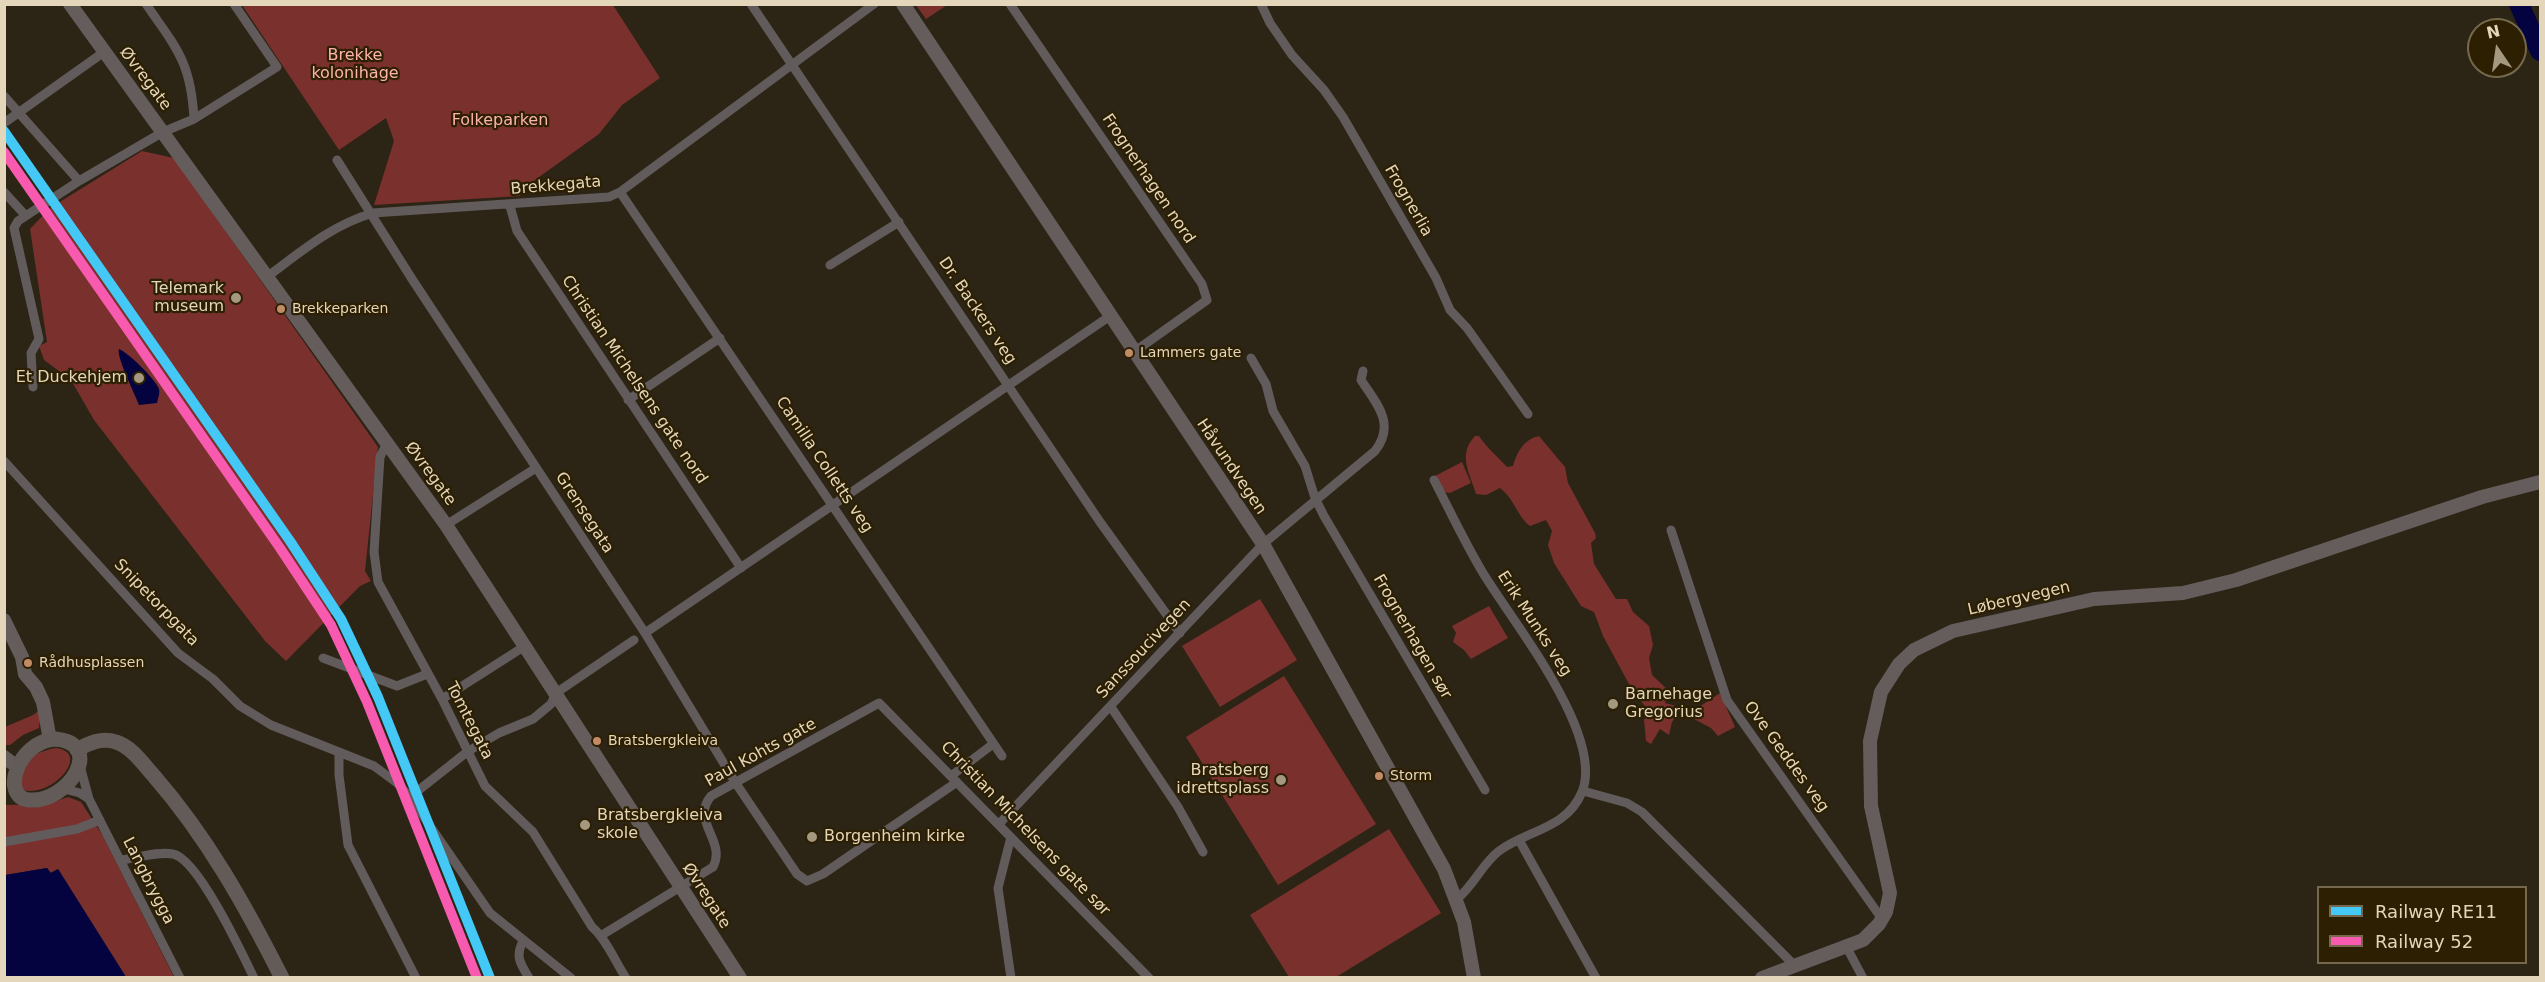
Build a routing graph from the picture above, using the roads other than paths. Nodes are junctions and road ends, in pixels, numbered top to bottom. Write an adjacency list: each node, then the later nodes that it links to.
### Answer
1 (70, 4): 9 (street, Øvregate)
2 (146, 4): 13 (street)
3 (234, 4): 13 (street)
4 (751, 4): 10 (street, Dr. Backers veg)
5 (874, 4): 10 (street, Brekkegata)
6 (903, 4): 26 (street, Håvundvegen)
7 (1010, 4): 28 (street, Frognerhagen nord)
8 (1261, 4): 34 (street, Frognerlia)
9 (104, 52): 12 (street); 15 (street, Øvregate)
10 (792, 65): 19 (street, Brekkegata); 23 (street, Dr. Backers veg)
11 (4, 96): 12 (street)
12 (18, 111): 14 (street); 17 (street)
13 (194, 119): 15 (street)
14 (4, 123)
15 (163, 132): 17 (street); 25 (street, Øvregate)
16 (337, 160): 21 (street, Grensegata)
17 (80, 181): 22 (street)
18 (4, 192): 22 (street)
19 (620, 192): 20 (street, Brekkegata); 27 (street, Camilla Colletts veg)
20 (510, 206): 21 (street, Brekkegata); 33 (street, Christian Michelsens gate nord)
21 (373, 213): 25 (street, Brekkegata); 37 (street, Grensegata)
22 (25, 215): 32 (street)
23 (899, 222): 24 (street); 31 (street, Dr. Backers veg)
24 (831, 265)
25 (268, 276): 35 (street, Øvregate)
26 (1110, 316): 28 (street, Håvundvegen); 31 (street)
27 (720, 338): 33 (street); 41 (street, Camilla Colletts veg)
28 (1134, 352): 44 (street, Håvundvegen)
29 (1251, 358): 40 (street)
30 (1363, 370): 40 (street, Sanssoucivegen)
31 (1010, 386): 41 (street); 48 (street, Dr. Backers veg)
32 (33, 387)
33 (628, 400): 45 (street, Christian Michelsens gate nord)
34 (1528, 414)
35 (387, 443): 42 (street, Øvregate); 52 (street, Tomtegata)
36 (4, 461): 60 (street, Snipetorpgata)
37 (536, 468): 42 (street); 47 (street, Grensegata)
38 (1434, 480): 69 (street, Erik Munks veg)
39 (2541, 482): 82 (street, Løbergvegen)
40 (1315, 498): 44 (street, Sanssoucivegen); 68 (street, Frognerhagen sør)
41 (833, 506): 45 (street); 58 (street, Camilla Colletts veg)
42 (446, 525): 50 (street, Øvregate)
43 (1671, 530): 82 (street, Ove Geddes veg)
44 (1263, 544): 48 (street, Sanssoucivegen); 81 (street, Håvundvegen)
45 (741, 568): 47 (street)
46 (4, 620): 57 (street)
47 (645, 633): 66 (street, Grensegata)
48 (1180, 633): 56 (street, Sanssoucivegen)
49 (634, 640): 53 (street)
50 (525, 646): 53 (street, Øvregate); 54 (street)
51 (323, 658): 52 (street)
52 (427, 674): 54 (street, Tomtegata)
53 (556, 693): 61 (street); 80 (street, Øvregate)
54 (442, 699): 61 (street, Tomtegata)
55 (879, 703): 65 (street, Christian Michelsens gate sør); 66 (street, Paul Kohts gate)
56 (1111, 707): 74 (street, Sanssoucivegen); 78 (street)
57 (50, 740): 59 (main road); 64 (main road)
58 (993, 744): 62 (street, Camilla Colletts veg); 65 (street)
59 (77, 750): 63 (main road); 89 (main road)
60 (339, 752): 70 (street, Snipetorpgata); 90 (street)
61 (467, 752): 70 (street); 83 (street, Tomtegata)
62 (1002, 756)
63 (80, 766): 67 (main road); 72 (street, Langbrygga)
64 (7, 770): 71 (main road)
65 (954, 779): 66 (street, Grensegata); 74 (street, Christian Michelsens gate sør)
66 (735, 782): 80 (street, Paul Kohts gate)
67 (64, 789): 71 (main road); 72 (street)
68 (1485, 790)
69 (1583, 791): 76 (street); 86 (street)
70 (410, 796): 84 (street, Snipetorpgata)
71 (12, 799)
72 (89, 799): 73 (street, Langbrygga)
73 (100, 820): 77 (street); 79 (street, Langbrygga)
74 (999, 825): 75 (street, Christian Michelsens gate sør)
75 (1011, 837): 95 (street); 96 (street, Christian Michelsens gate sør)
76 (1519, 840): 81 (street); 98 (street)
77 (4, 842)
78 (1203, 852)
79 (121, 861): 87 (street, Langbrygga); 88 (street)
80 (681, 887): 83 (street, Paul Kohts gate); 94 (street, Øvregate)
81 (1457, 899): 97 (street, Håvundvegen)
82 (1882, 919): 85 (street, Løbergvegen)
83 (602, 935): 93 (street, Tomtegata)
84 (523, 941): 91 (street); 92 (street, Snipetorpgata)
85 (1847, 948): 86 (street, Løbergvegen); 100 (street)
86 (1795, 966): 99 (street, Løbergvegen)
87 (180, 978)
88 (254, 978)
89 (282, 978)
90 (416, 978)
91 (529, 978)
92 (571, 978)
93 (626, 978)
94 (740, 978)
95 (1011, 978)
96 (1149, 978)
97 (1474, 978)
98 (1596, 978)
99 (1762, 978)
100 (1863, 978)

